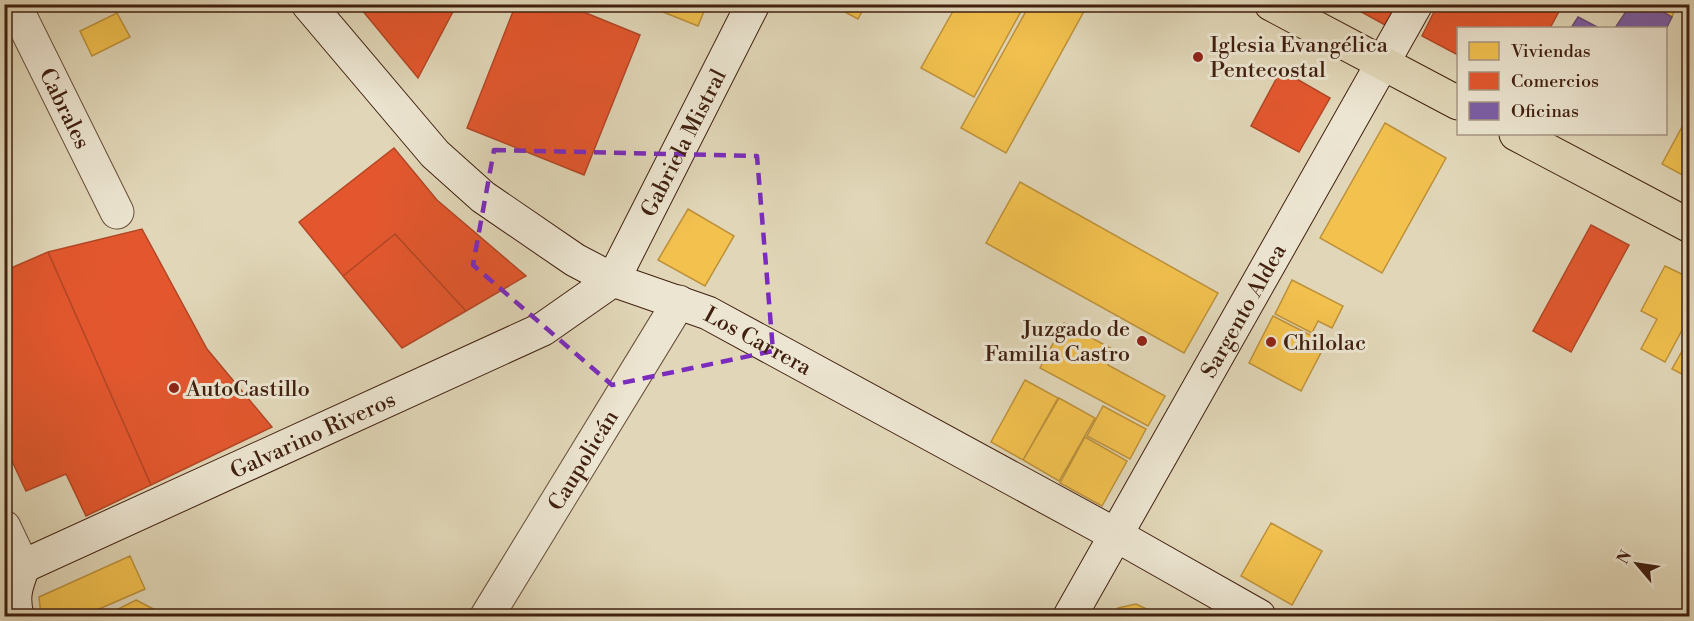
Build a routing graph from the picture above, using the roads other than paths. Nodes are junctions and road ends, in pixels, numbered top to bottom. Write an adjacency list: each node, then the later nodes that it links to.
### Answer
1 (14, 4): 9 (main road, Cabrales)
2 (308, 4): 11 (main road, Los Carrera)
3 (753, 4): 11 (main road, Gabriela Mistral)
4 (1271, 4): 6 (highway)
5 (1416, 4): 6 (main road, Sargento Aldea)
6 (1383, 62): 7 (highway); 14 (main road, Sargento Aldea)
7 (1457, 102)
8 (1518, 135): 10 (highway)
9 (117, 212)
10 (1689, 225)
11 (613, 280): 12 (main road, Los Carrera); 15 (main road, Galvarino Riveros)
12 (679, 302): 14 (main road, Los Carrera); 17 (main road, Caupolicán)
13 (4, 527): 15 (main road)
14 (1116, 535): 18 (main road, Sargento Aldea); 19 (main road, Los Carrera)
15 (14, 571): 16 (main road)
16 (17, 616)
17 (487, 616)
18 (1070, 616)
19 (1259, 616)

